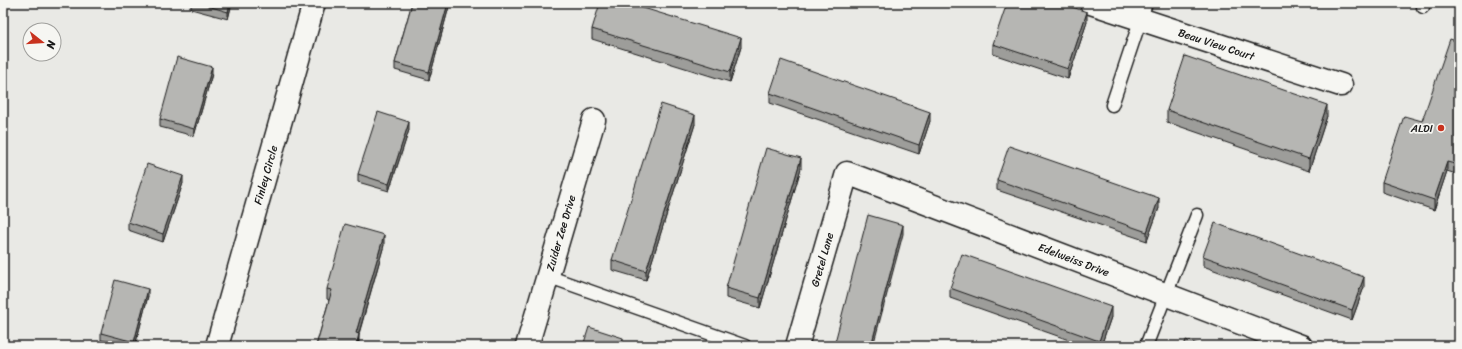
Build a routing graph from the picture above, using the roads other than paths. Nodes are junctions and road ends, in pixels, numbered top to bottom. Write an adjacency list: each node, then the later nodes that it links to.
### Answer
1 (314, 3): 11 (street, Finley Circle)
2 (1091, 3): 3 (street, Beau View Court)
3 (1143, 11): 4 (street, Beau View Court); 5 (lane)
4 (1341, 85)
5 (1112, 105)
6 (594, 120): 9 (street, Zuider Zee Drive)
7 (847, 173): 10 (street, Edelweiss Drive); 14 (street, Gretel Lane)
8 (1197, 215): 10 (lane)
9 (548, 276): 12 (street, Zuider Zee Drive); 13 (lane)
10 (1165, 294): 15 (lane); 16 (street, Edelweiss Drive)
11 (217, 346)
12 (527, 346)
13 (745, 346)
14 (797, 346)
15 (1146, 346)
16 (1301, 346)

